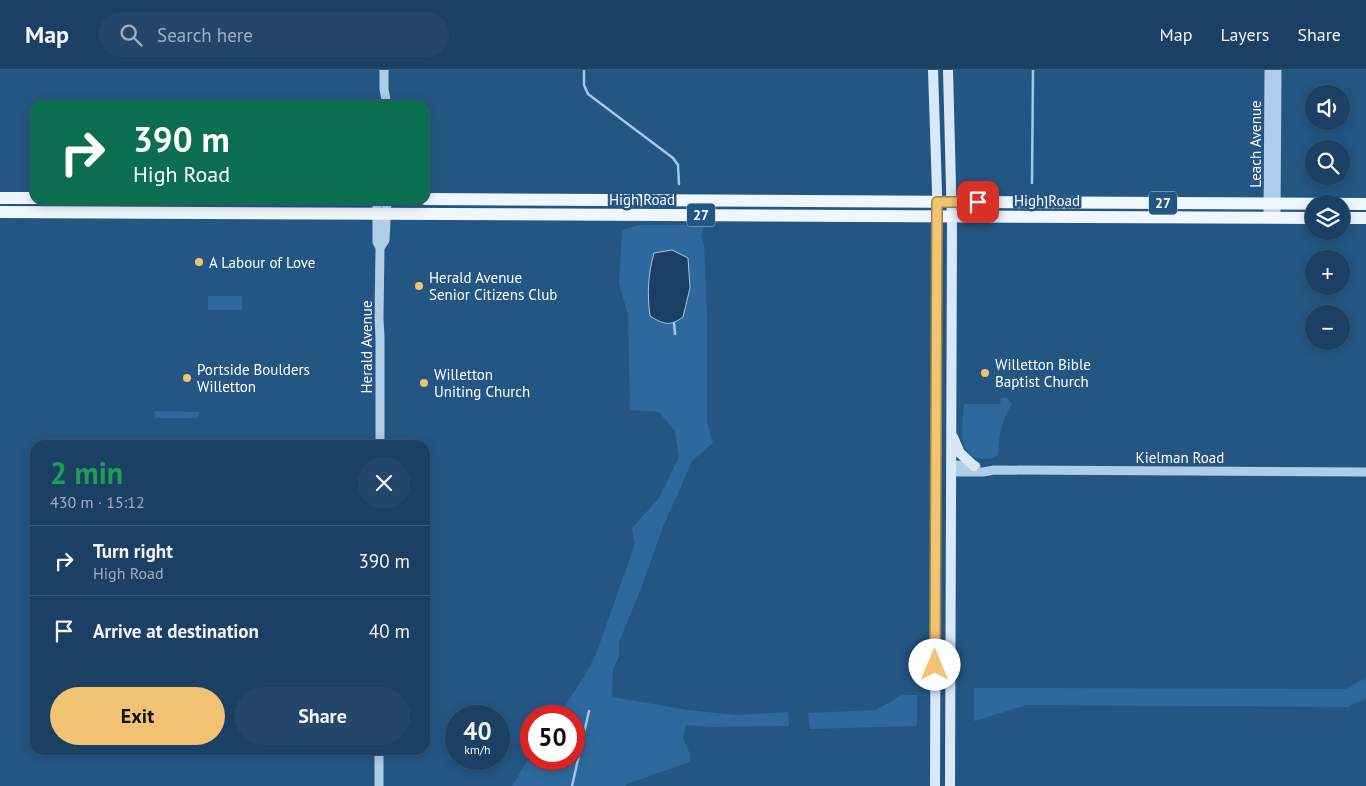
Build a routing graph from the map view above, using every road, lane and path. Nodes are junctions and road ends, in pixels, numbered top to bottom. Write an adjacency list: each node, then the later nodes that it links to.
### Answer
1 (384, 70): 6 (street)
2 (933, 70): 12 (main road)
3 (948, 70): 13 (main road)
4 (1269, 70): 14 (street, Leach Avenue)
5 (1276, 70): 14 (street, Leach Avenue)
6 (384, 89): 7 (street); 8 (street)
7 (382, 100)
8 (386, 100)
9 (0, 198): 10 (main road)
10 (30, 198)
11 (430, 200): 12 (main road, High Road / 27)
12 (937, 202): 13 (main road, High Road / 27); 20 (main road)
13 (952, 202): 14 (main road, High Road / 27); 21 (main road)
14 (1272, 203): 15 (main road, High Road / 27); 22 (street, Leach Avenue)
15 (1366, 204)
16 (379, 205): 19 (street, Herald Avenue)
17 (385, 205): 19 (street)
18 (0, 212): 19 (main road, High Road / 27)
19 (382, 214): 20 (main road, High Road / 27); 27 (street, Herald Avenue)
20 (937, 216): 21 (main road, High Road / 27); 28 (main road)
21 (952, 216): 22 (main road, High Road / 27); 26 (main road)
22 (1272, 218): 23 (main road, High Road / 27)
23 (1305, 218)
24 (1350, 218): 25 (main road)
25 (1366, 218)
26 (952, 431): 29 (main road); 31 (main road)
27 (380, 440)
28 (935, 446): 31 (main road); 33 (main road)
29 (974, 466): 30 (street, Kielman Road); 31 (street, Kielman Road)
30 (994, 470): 31 (street, Kielman Road); 32 (street, Kielman Road)
31 (954, 472): 33 (main road); 37 (main road)
32 (1366, 472)
33 (936, 506): 36 (main road)
34 (379, 755): 35 (street)
35 (379, 786)
36 (935, 786)
37 (950, 786)

